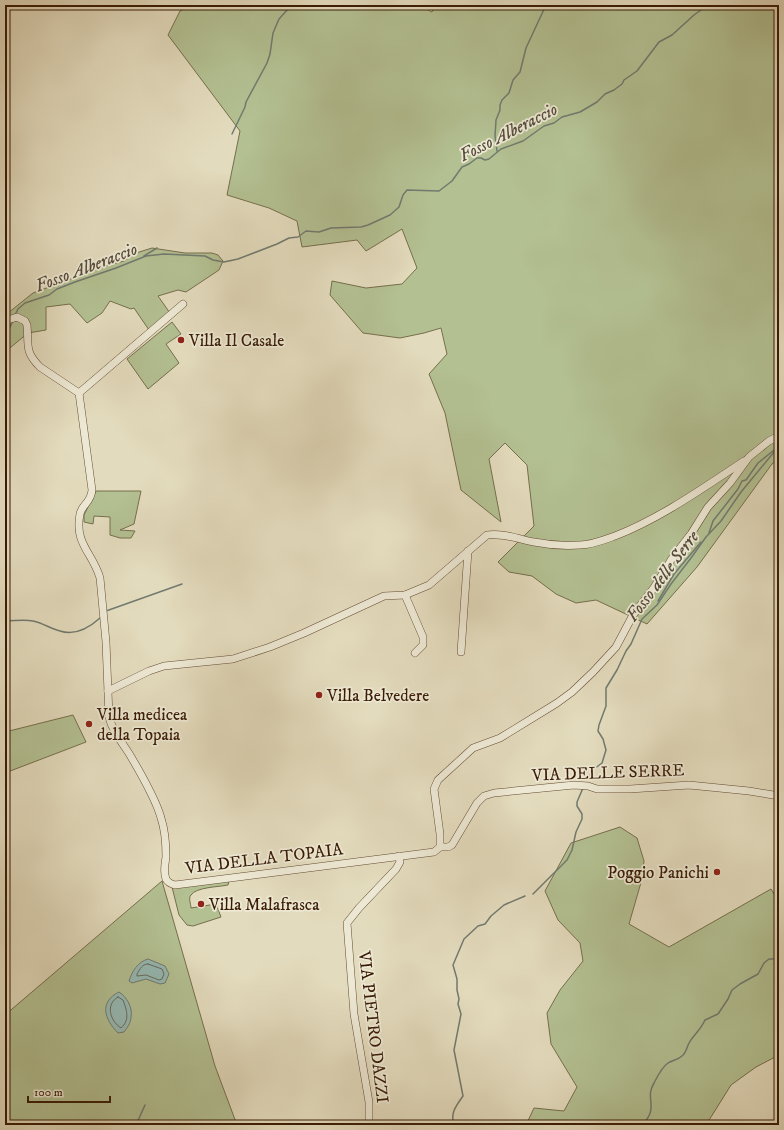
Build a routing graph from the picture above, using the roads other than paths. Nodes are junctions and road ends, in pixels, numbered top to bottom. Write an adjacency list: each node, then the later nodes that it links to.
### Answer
1 (183, 304): 3 (street)
2 (5, 321): 3 (street)
3 (79, 394): 10 (street, VIA DELLA TOPAIA)
4 (779, 438): 5 (street)
5 (749, 457): 6 (street); 12 (street)
6 (468, 552): 7 (street); 8 (street)
7 (405, 595): 9 (street); 10 (street)
8 (460, 652)
9 (415, 653)
10 (108, 691): 13 (street, VIA DELLA TOPAIA)
11 (779, 796): 12 (street, VIA DELLE SERRE)
12 (440, 847): 13 (street, VIA DELLE SERRE)
13 (399, 856): 14 (street, VIA PIETRO DAZZI)
14 (369, 1125)

